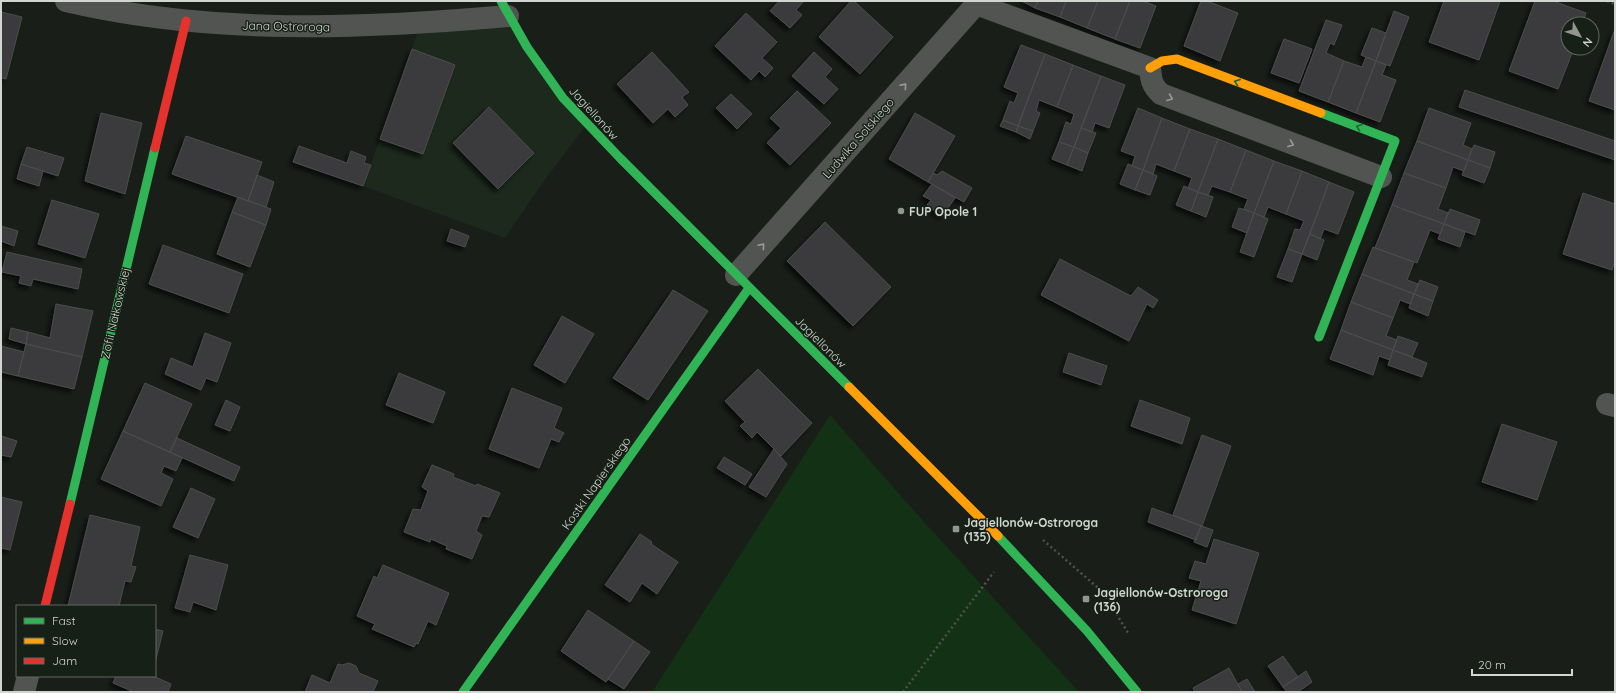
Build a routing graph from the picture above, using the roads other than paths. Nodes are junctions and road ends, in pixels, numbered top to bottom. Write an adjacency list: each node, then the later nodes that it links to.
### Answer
1 (66, 1): 4 (street, Jana Ostroroga)
2 (977, 3): 5 (street); 7 (street, Ludwika Solskiego, one-way to 2)
3 (504, 8): 4 (street, Jana Ostroroga); 7 (street, Jagiellonów)
4 (186, 21): 9 (street, Zofii Nałkowskiej)
5 (1150, 68): 6 (street, one-way to 6); 6 (street, one-way to 5)
6 (1381, 177): 8 (street)
7 (743, 282): 12 (street, Kostki Napierskiego); 13 (street, Jagiellonów)
8 (1319, 337)
9 (45, 605)
10 (28, 677): 11 (street)
11 (24, 692)
12 (463, 692)
13 (1137, 692)

